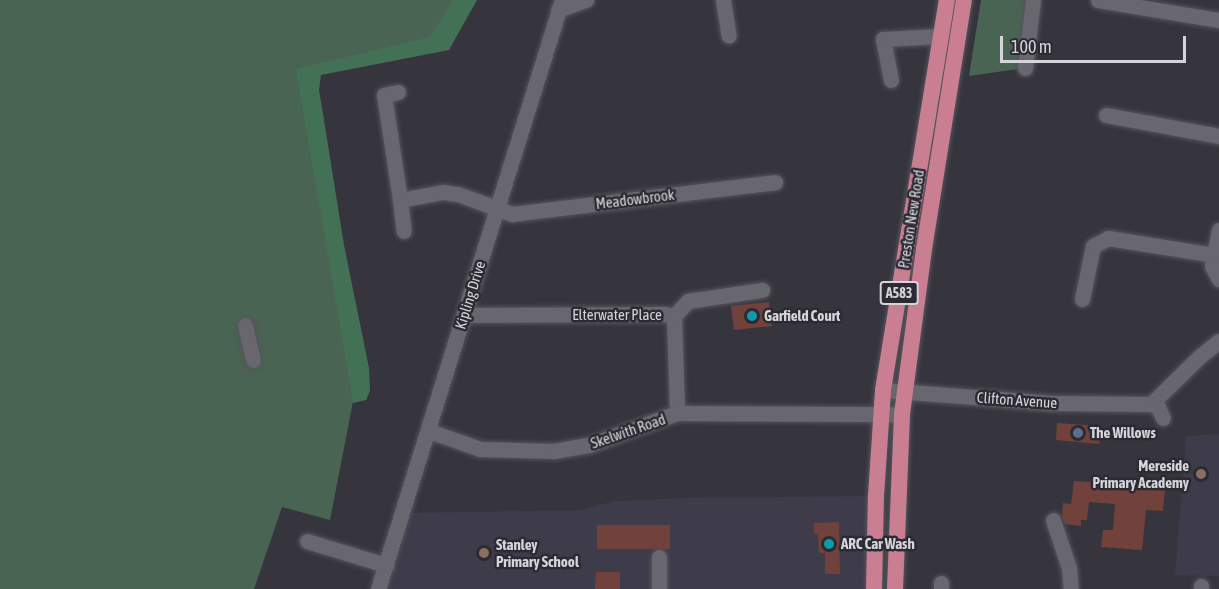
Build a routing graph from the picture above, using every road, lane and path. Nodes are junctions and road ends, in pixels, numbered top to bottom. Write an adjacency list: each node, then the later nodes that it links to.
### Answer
1 (586, 0): 7 (street)
2 (723, 0): 9 (street)
3 (947, 0): 10 (highway, Preston New Road / A583)
4 (964, 0): 31 (highway, Preston New Road / A583)
5 (1033, 0): 11 (street)
6 (1098, 0): 8 (street)
7 (560, 5): 18 (street, Kipling Drive)
8 (1219, 20)
9 (729, 36)
10 (941, 36): 12 (street); 30 (highway, Preston New Road / A583)
11 (1025, 68)
12 (891, 80)
13 (398, 92): 17 (street)
14 (1106, 115): 15 (street)
15 (1219, 136)
16 (776, 182): 18 (street, Meadowbrook)
17 (400, 200): 18 (street, Meadowbrook); 19 (street)
18 (496, 208): 25 (street, Kipling Drive)
19 (400, 227)
20 (1219, 230): 21 (street)
21 (1214, 255): 22 (street); 24 (street)
22 (1219, 279)
23 (762, 290): 26 (street, Elterwater Place)
24 (1082, 299)
25 (464, 315): 26 (street, Elterwater Place); 37 (street, Kipling Drive)
26 (674, 316): 33 (street)
27 (245, 325): 29 (street)
28 (1219, 341): 32 (street)
29 (253, 360)
30 (883, 390): 31 (street, Clifton Avenue); 34 (highway, Preston New Road / A583)
31 (904, 392): 32 (street, Clifton Avenue); 35 (highway, Preston New Road / A583)
32 (1151, 404): 36 (street)
33 (677, 413): 34 (street, Skelwith Road); 37 (street, Skelwith Road)
34 (881, 413): 35 (street, Skelwith Road); 44 (highway, Preston New Road / A583)
35 (902, 414): 45 (highway, Preston New Road / A583)
36 (1163, 418)
37 (429, 431): 41 (street, Kipling Drive)
38 (1053, 520): 46 (street)
39 (307, 541): 41 (street)
40 (659, 557): 43 (street)
41 (386, 565): 42 (street, Kipling Drive)
42 (378, 589)
43 (659, 589)
44 (874, 589)
45 (895, 589)
46 (1071, 589)

